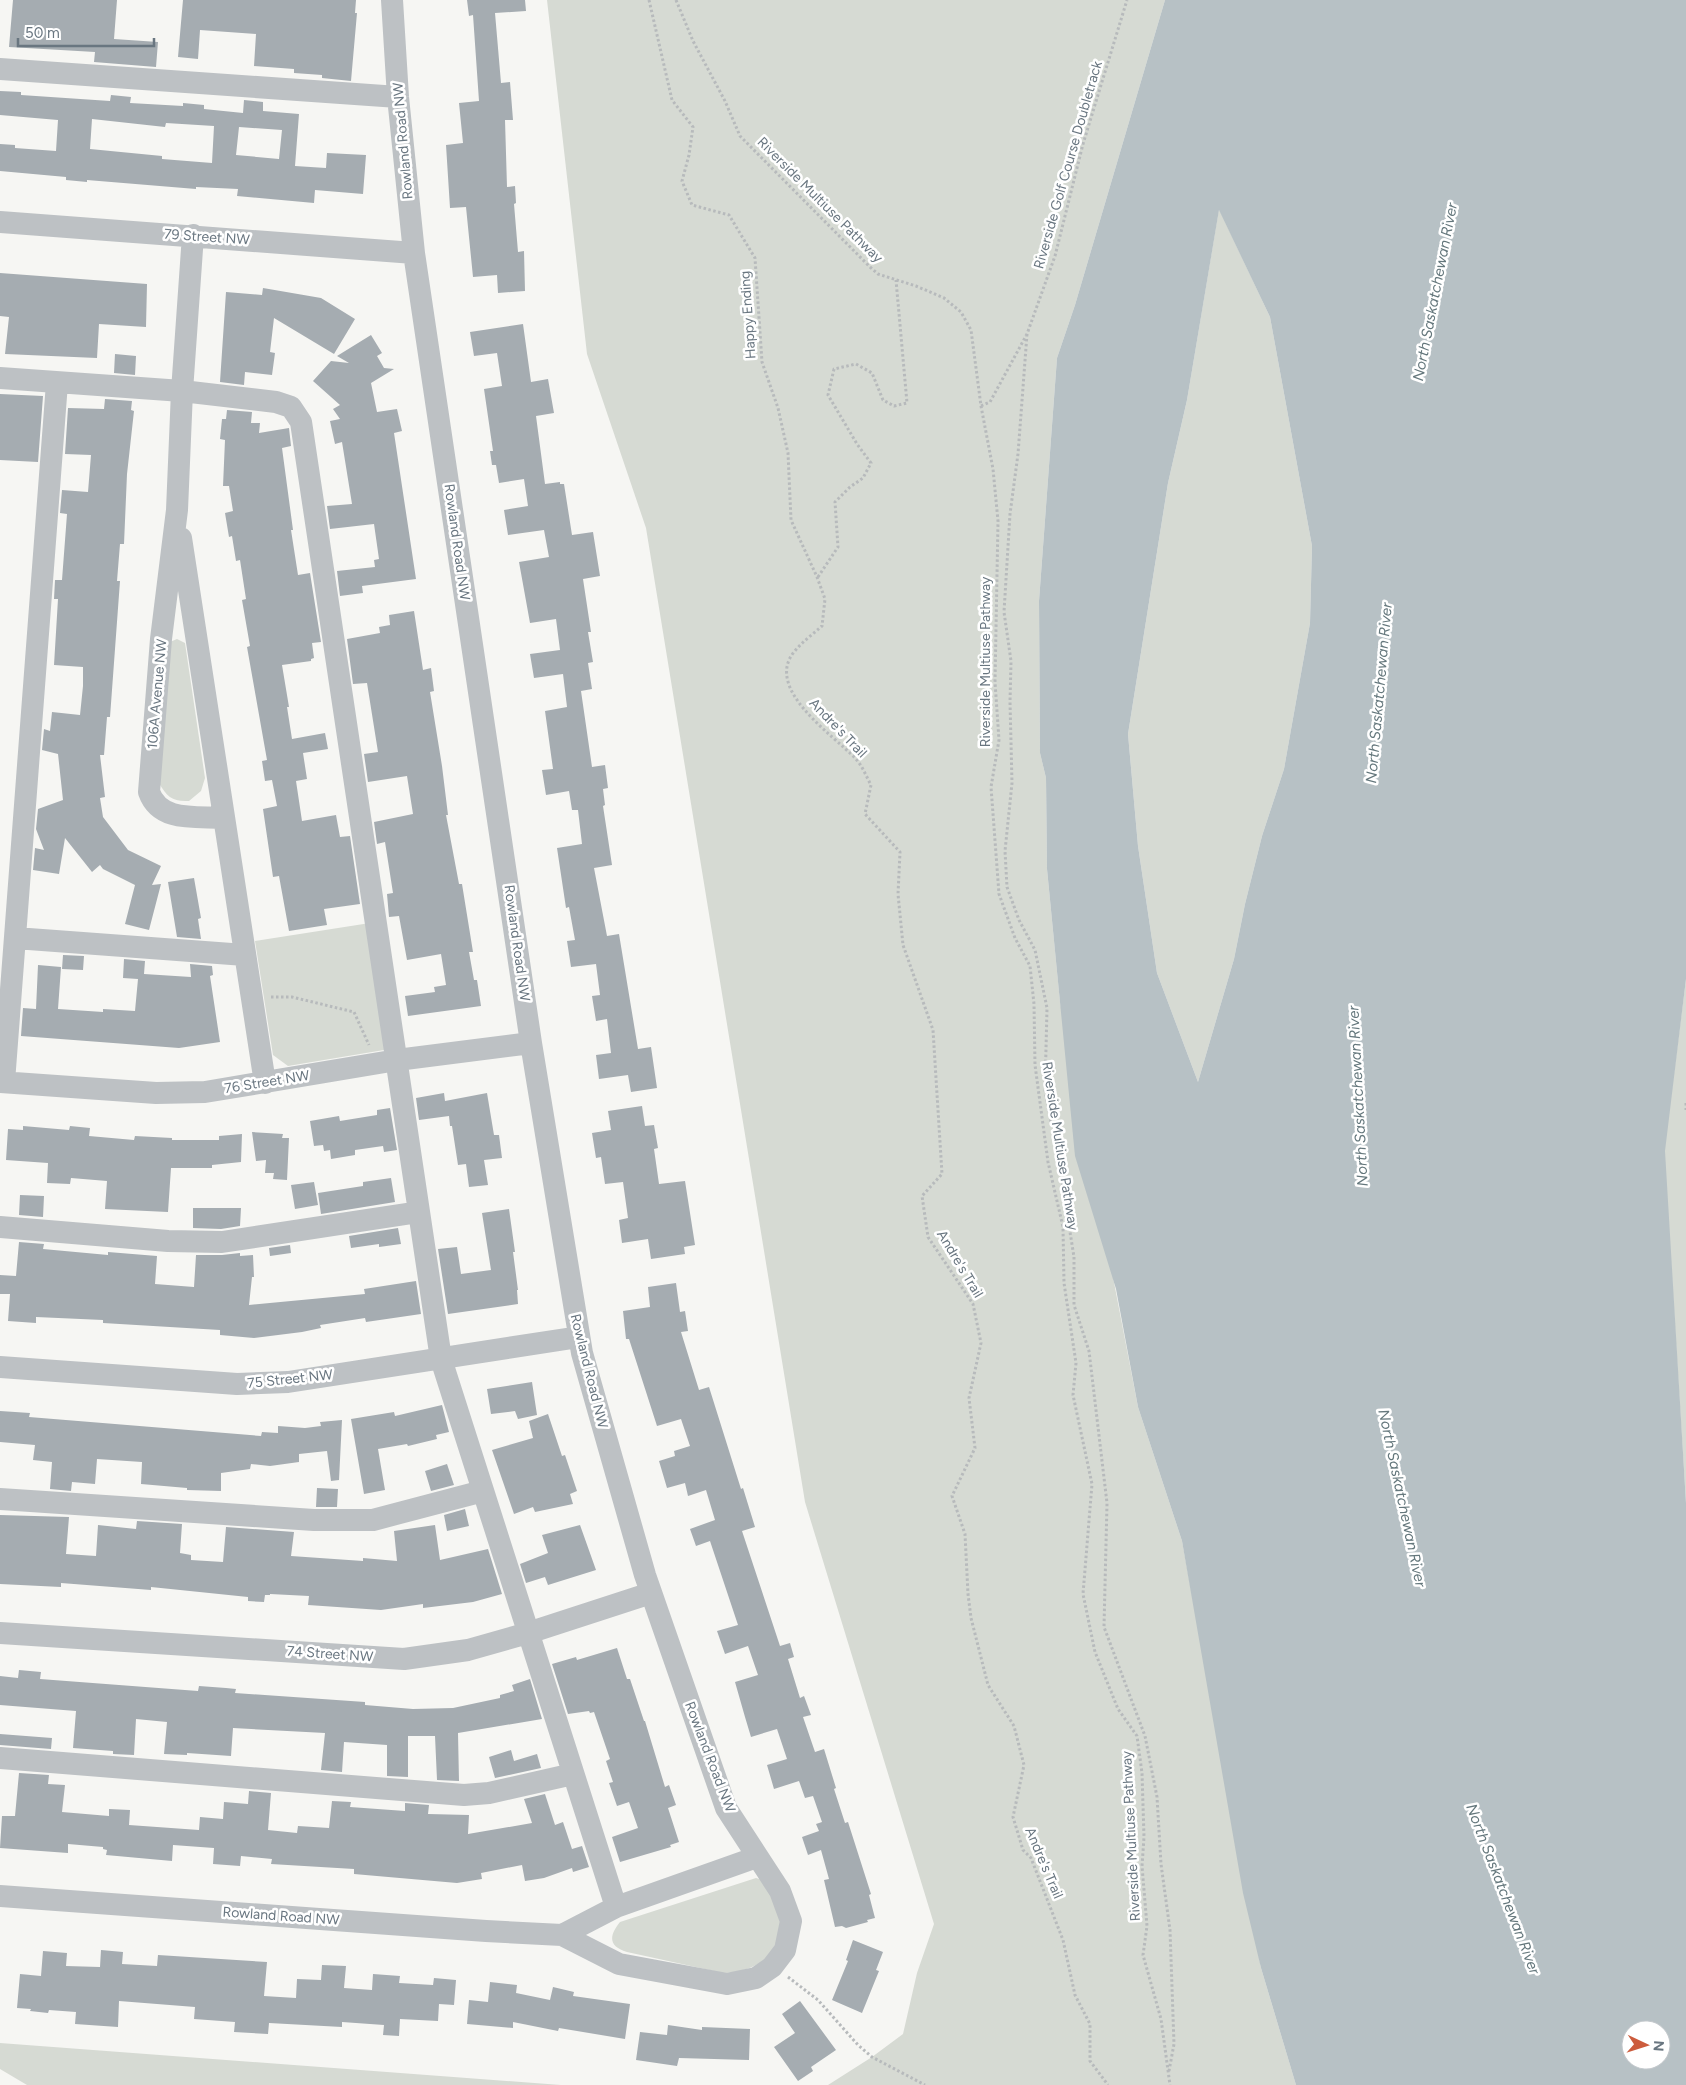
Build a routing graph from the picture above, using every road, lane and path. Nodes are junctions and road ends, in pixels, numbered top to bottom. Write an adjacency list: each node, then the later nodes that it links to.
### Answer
1 (392, 0): 6 (street, Rowland Road NW)
2 (649, 0): 17 (path, Happy Ending)
3 (676, 0): 10 (path, Riverside Multiuse Pathway)
4 (1127, 0): 11 (path, Riverside Golf Course Doubletrack)
5 (0, 69): 6 (street)
6 (398, 97): 9 (street, Rowland Road NW)
7 (0, 222): 8 (street, 79 Street NW)
8 (193, 235): 9 (street, 79 Street NW); 14 (street, 106A Avenue NW)
9 (414, 253): 22 (street, Rowland Road NW)
10 (896, 280): 15 (path, Riverside Multiuse Pathway); 17 (path)
11 (1027, 334): 15 (path); 46 (path)
12 (0, 378): 13 (street)
13 (57, 382): 14 (street); 19 (street)
14 (182, 391): 16 (street, 106A Avenue NW); 24 (street)
15 (981, 406): 46 (path, Riverside Multiuse Pathway)
16 (177, 510): 18 (street, 106A Avenue NW); 18 (street, 106A Avenue NW)
17 (817, 577): 48 (path, Andre's Trail)
18 (224, 818): 20 (street, 106A Avenue NW)
19 (15, 938): 20 (street); 25 (street)
20 (245, 955): 26 (street, 106A Avenue NW)
21 (266, 997): 23 (path)
22 (531, 1043): 24 (street, 76 Street NW); 31 (street, Rowland Road NW)
23 (371, 1051)
24 (397, 1060): 26 (street, 76 Street NW); 29 (street)
25 (2, 1082): 26 (street, 76 Street NW)
26 (265, 1083)
27 (1686, 1103): 28 (path)
28 (1686, 1110)
29 (418, 1212): 30 (street); 32 (street)
30 (0, 1227)
31 (579, 1337): 32 (street, 75 Street NW); 36 (street, Rowland Road NW)
32 (441, 1359): 33 (street, 75 Street NW); 34 (street)
33 (0, 1367)
34 (483, 1491): 35 (street); 38 (street)
35 (0, 1498)
36 (651, 1593): 38 (street, 74 Street NW); 41 (street, Rowland Road NW)
37 (0, 1632): 38 (street, 74 Street NW)
38 (528, 1634): 40 (street)
39 (0, 1758): 40 (street)
40 (573, 1774): 43 (street)
41 (758, 1857): 43 (street, Rowland Road NW); 45 (street, Rowland Road NW)
42 (0, 1896): 44 (street, Rowland Road NW)
43 (616, 1907): 44 (street, Rowland Road NW)
44 (562, 1934): 45 (street, Rowland Road NW)
45 (772, 1967): 47 (path)
46 (1169, 2075): 49 (path, Riverside Multiuse Pathway)
47 (925, 2085)
48 (1108, 2085)
49 (1170, 2085)

